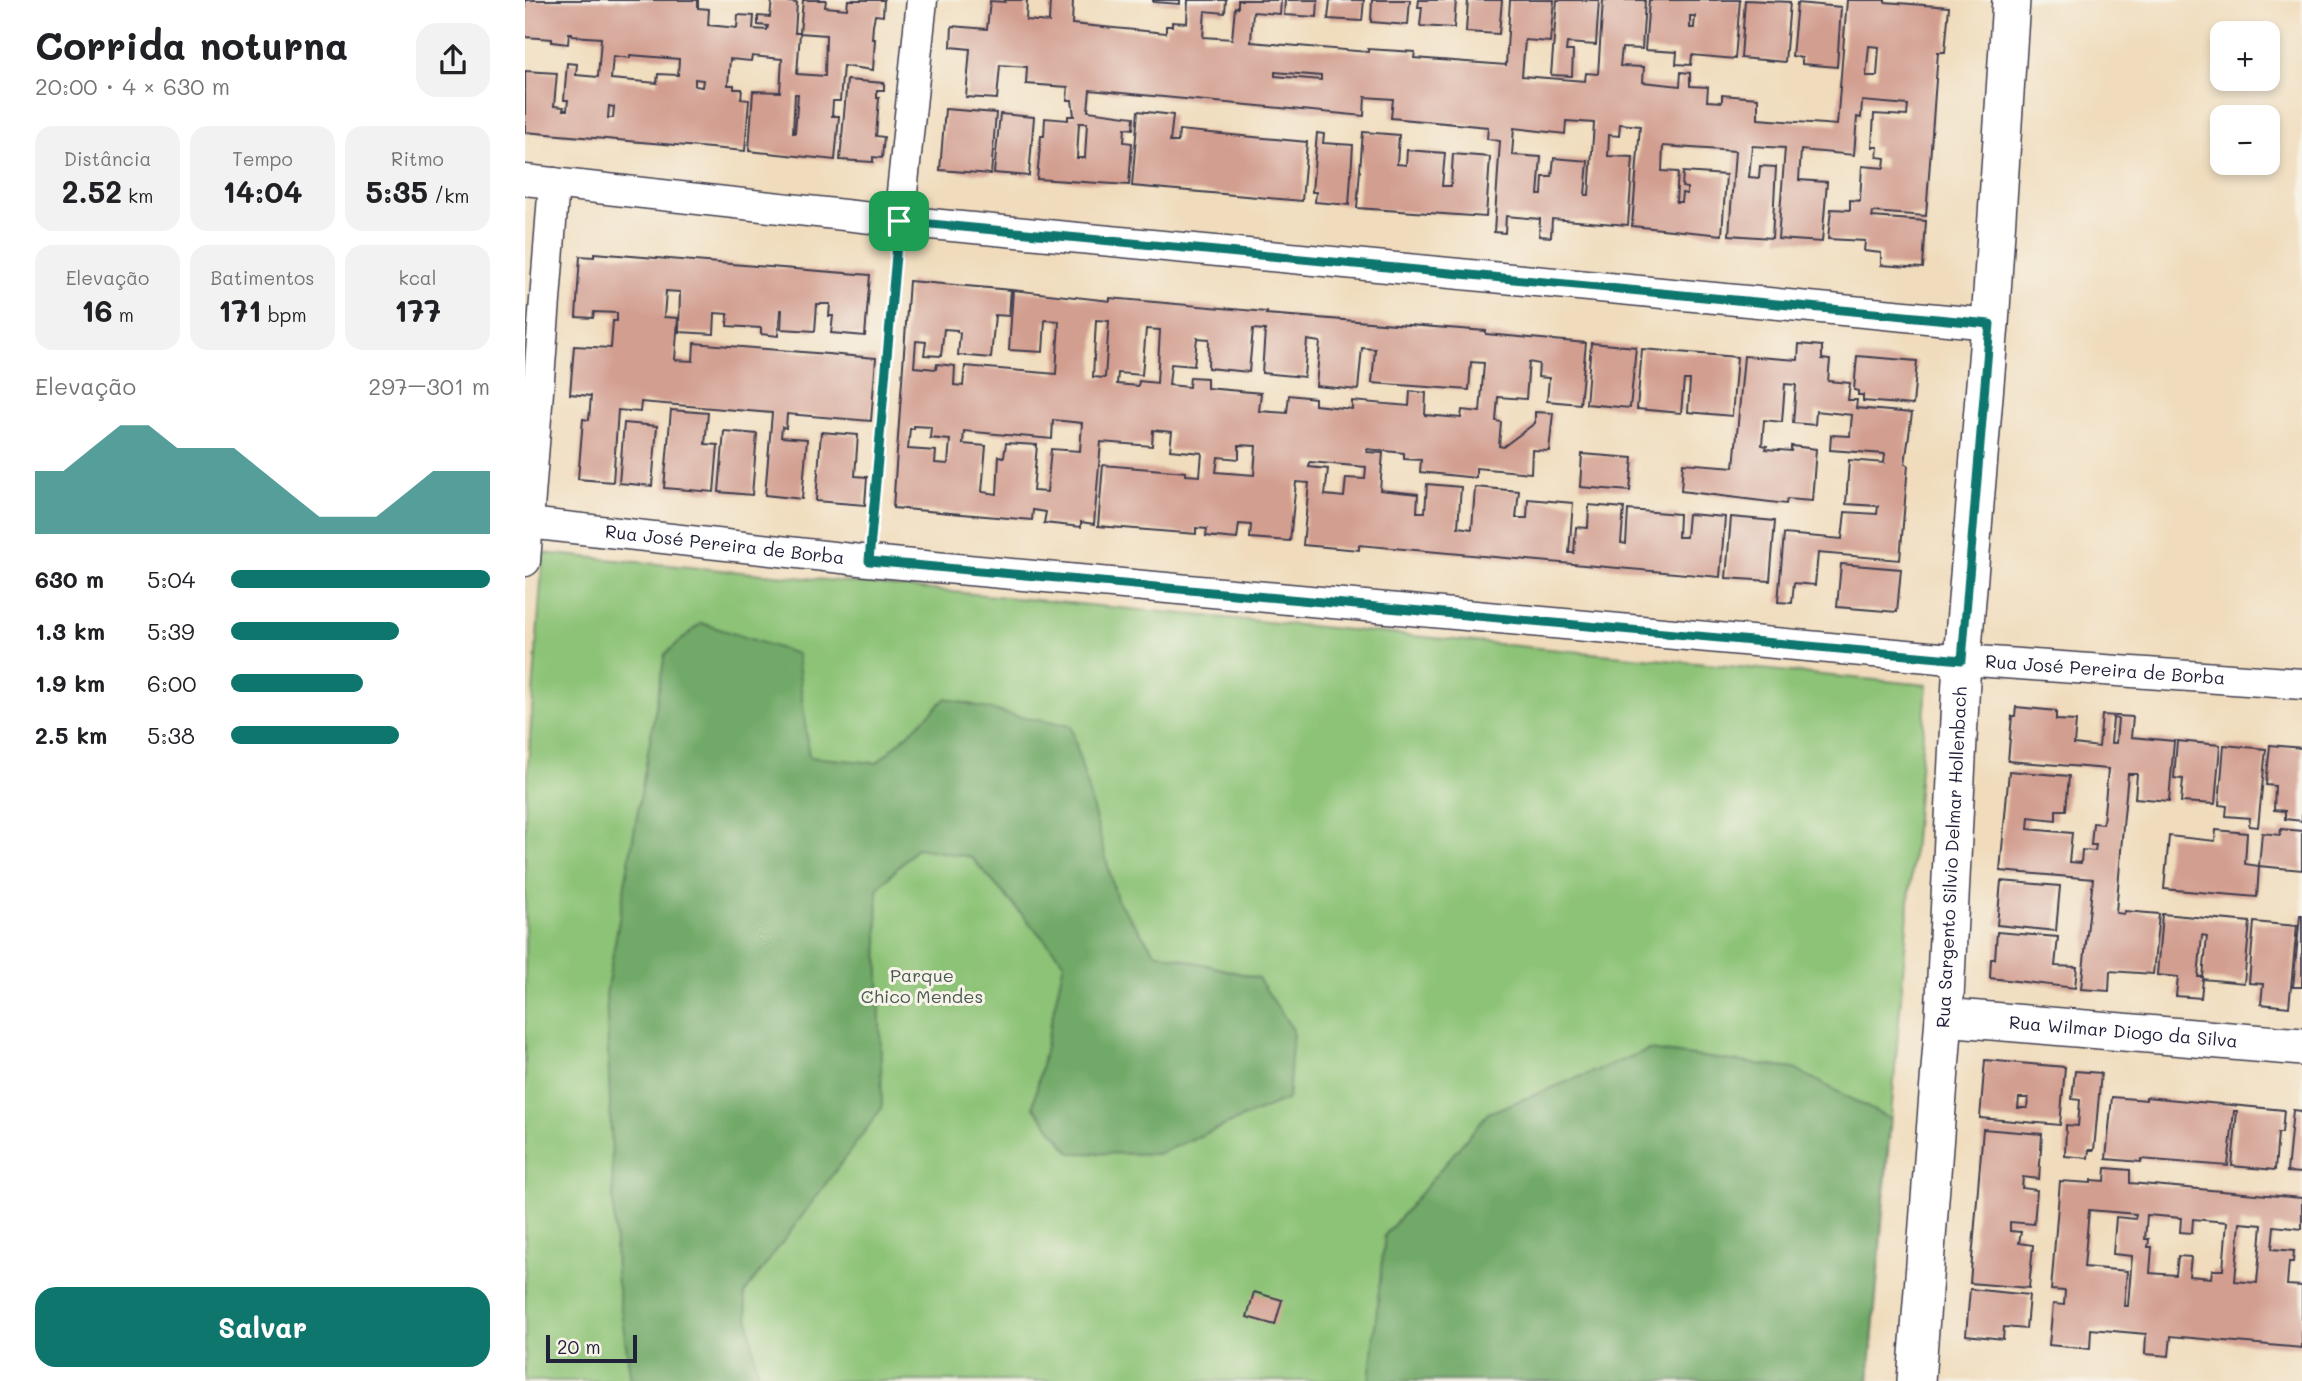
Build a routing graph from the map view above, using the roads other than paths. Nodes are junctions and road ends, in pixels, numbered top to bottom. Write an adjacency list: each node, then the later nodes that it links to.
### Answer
1 (922, 0): 4 (street)
2 (2011, 0): 5 (street, Rua Sargento Silvio Delmar Hollenbach)
3 (539, 181): 4 (street); 6 (street)
4 (899, 221): 5 (street)
5 (1990, 324): 8 (street, Rua Sargento Silvio Delmar Hollenbach)
6 (528, 523): 7 (street); 8 (street, Rua José Pereira de Borba)
7 (525, 561)
8 (1962, 660): 9 (street, Rua José Pereira de Borba); 10 (street, Rua Sargento Silvio Delmar Hollenbach)
9 (2302, 684)
10 (1944, 1017): 11 (street, Rua Wilmar Diogo da Silva); 12 (street, Rua Sargento Silvio Delmar Hollenbach)
11 (2302, 1047)
12 (1923, 1380)

